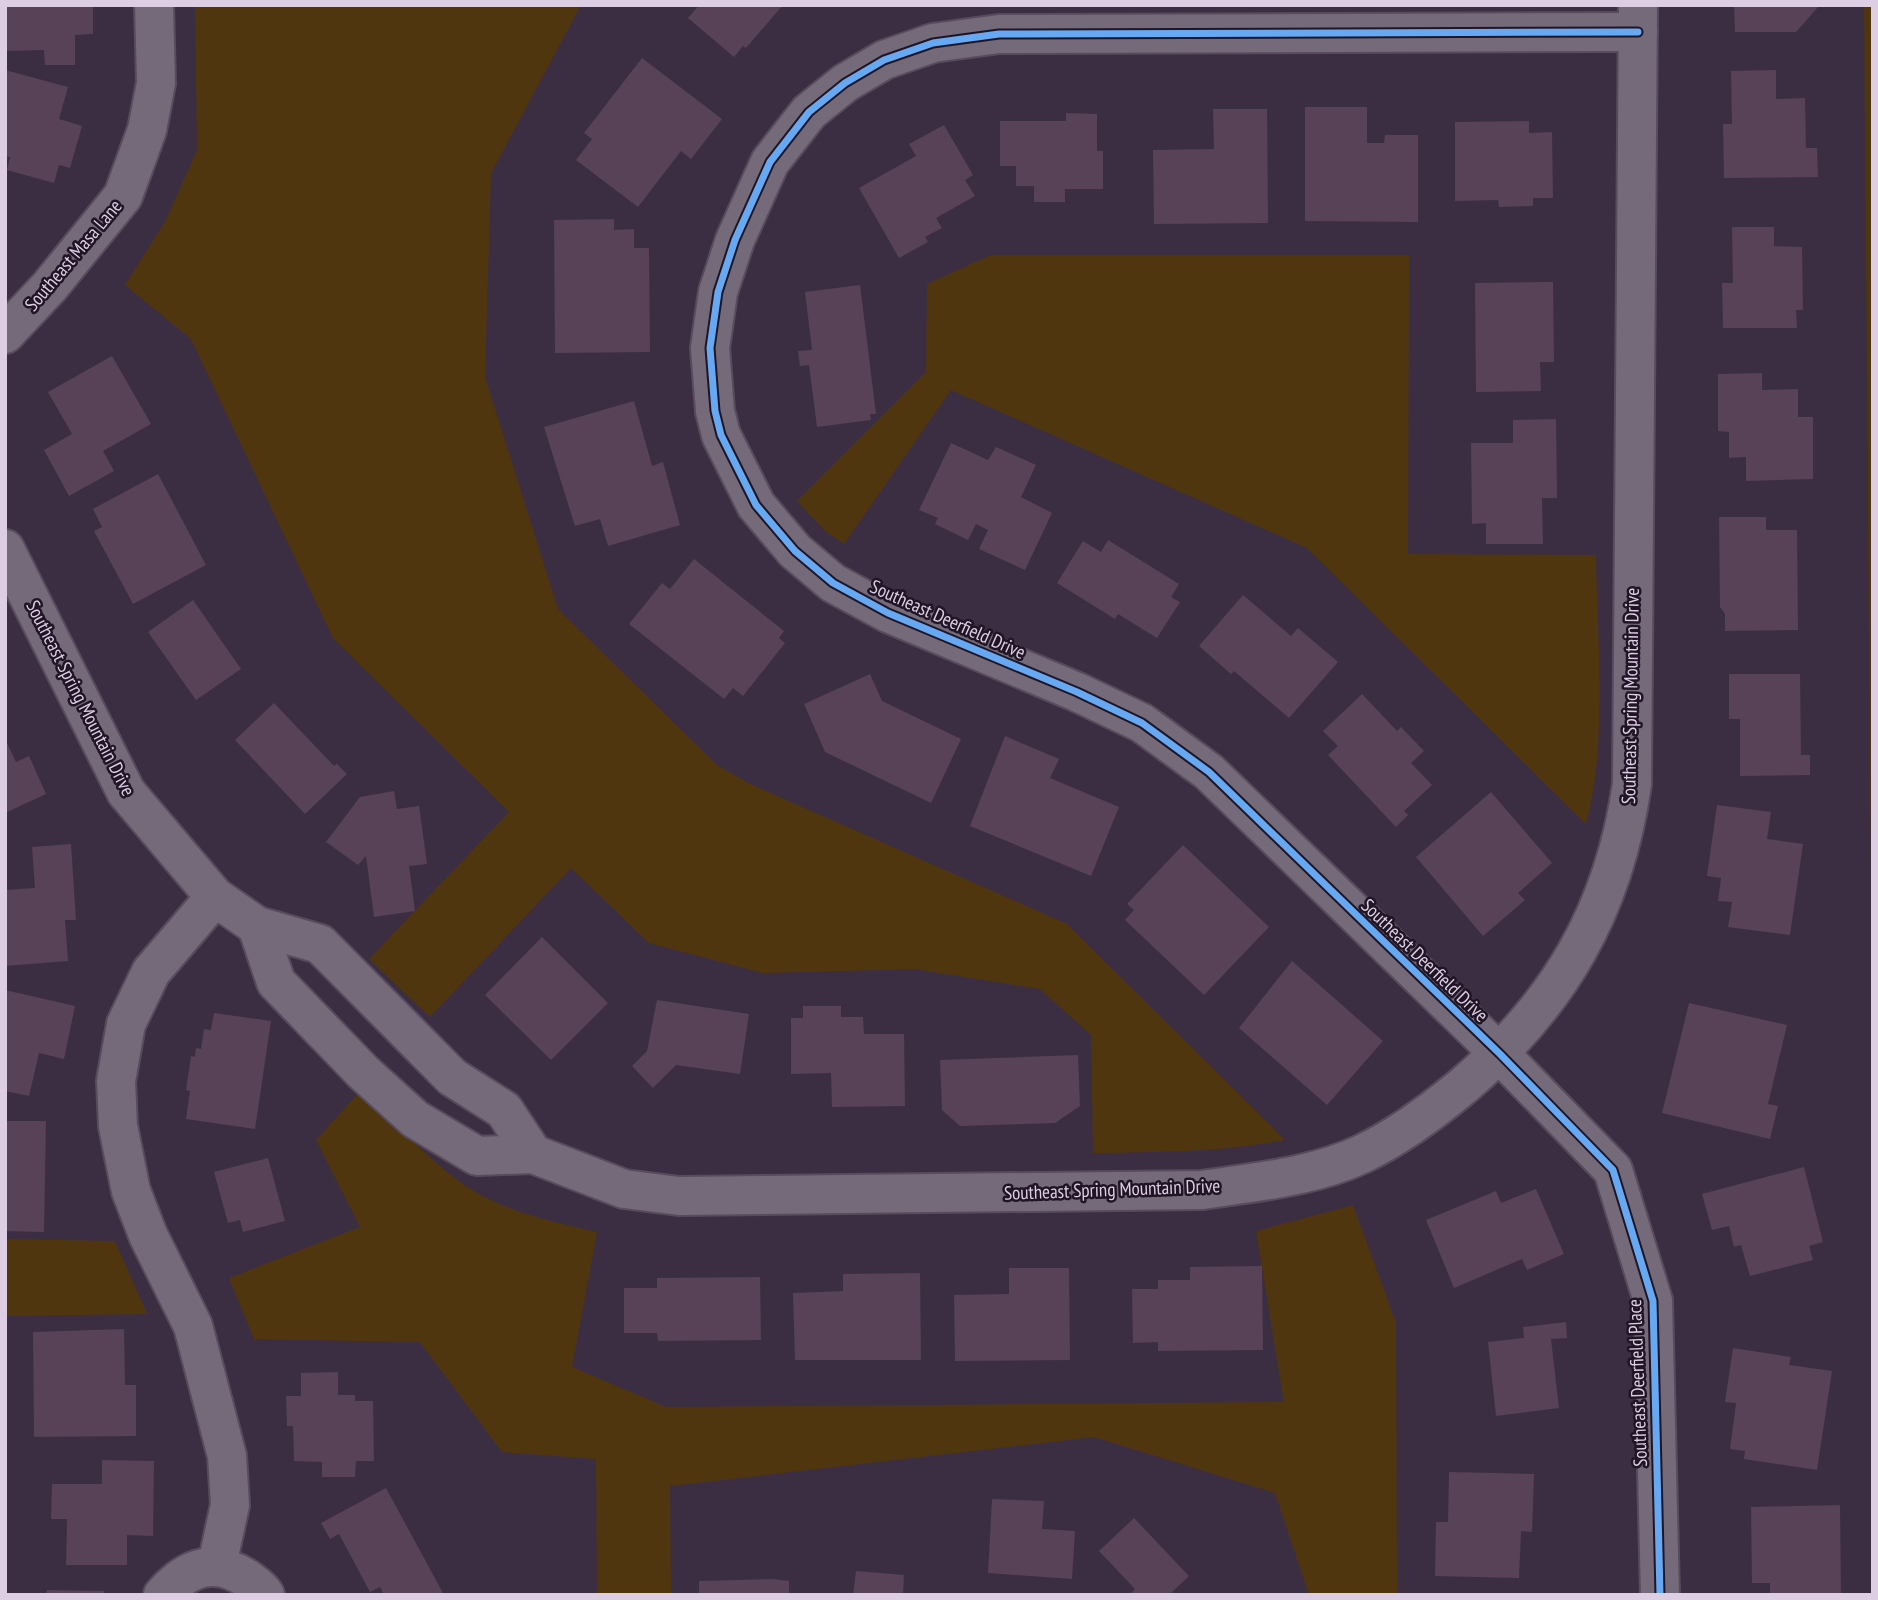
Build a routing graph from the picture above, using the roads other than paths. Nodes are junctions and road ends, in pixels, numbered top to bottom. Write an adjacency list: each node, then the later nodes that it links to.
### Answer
1 (154, 5): 3 (street, Southeast Masa Lane)
2 (1638, 18): 7 (street, Southeast Spring Mountain Drive); 7 (street, Southeast Deerfield Drive)
3 (5, 334)
4 (5, 549): 5 (street, Southeast Spring Mountain Drive)
5 (215, 897): 6 (street, Southeast Spring Mountain Drive); 9 (street)
6 (257, 926): 8 (street, Southeast Spring Mountain Drive); 8 (street, Southeast Spring Mountain Drive)
7 (1500, 1054): 8 (street, Southeast Spring Mountain Drive); 12 (street, Southeast Deerfield Place)
8 (533, 1154)
9 (216, 1565): 10 (street); 11 (street)
10 (163, 1595)
11 (265, 1595)
12 (1660, 1595)

